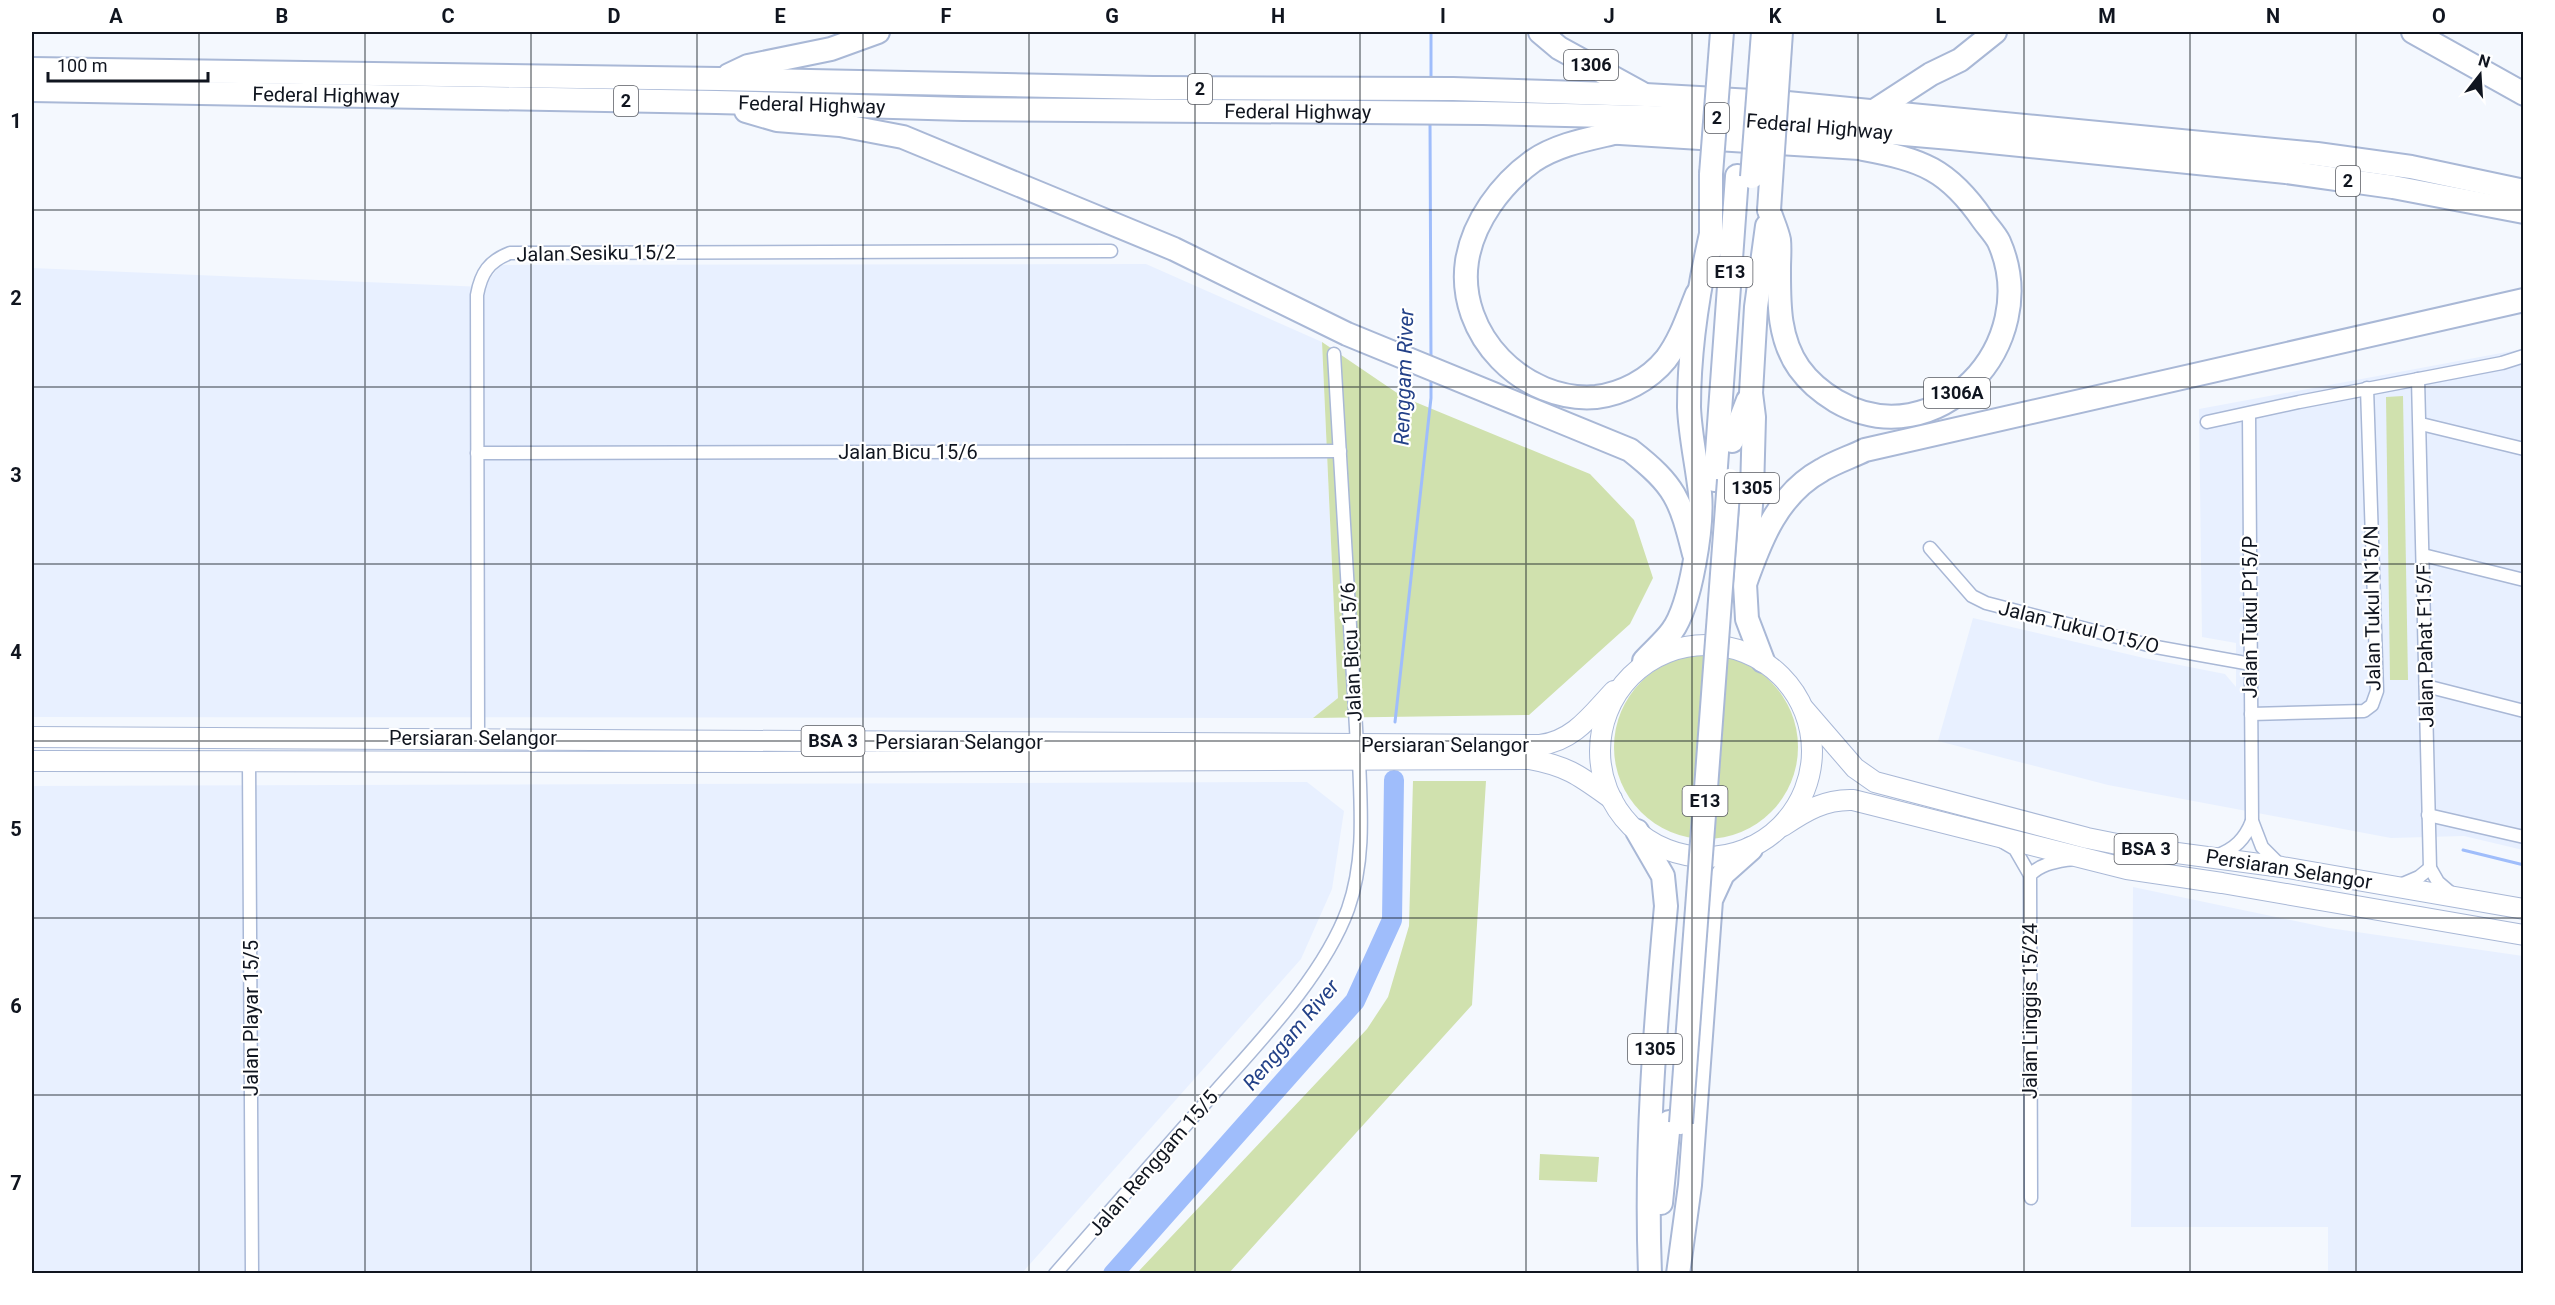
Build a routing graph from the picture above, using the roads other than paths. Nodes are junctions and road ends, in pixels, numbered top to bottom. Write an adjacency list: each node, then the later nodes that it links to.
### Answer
1 (878, 32): 10 (highway)
2 (1540, 32): 13 (highway, 1306)
3 (1722, 32): 24 (highway, bridge)
4 (1748, 32): 20 (highway, E13)
5 (1763, 32): 20 (highway, E13, bridge)
6 (1781, 32): 22 (highway, bridge)
7 (1995, 32): 15 (highway)
8 (2413, 32): 12 (highway)
9 (32, 69): 10 (highway, Federal Highway / 2)
10 (719, 79): 13 (highway, Federal Highway / 2)
11 (32, 90): 14 (highway, Federal Highway / 2)
12 (2523, 94)
13 (1645, 95): 15 (highway, Federal Highway / 2)
14 (716, 102): 16 (highway, Federal Highway / 2); 43 (highway)
15 (1874, 111): 21 (highway, Federal Highway / 2)
16 (1483, 113): 17 (highway); 18 (highway, Federal Highway / 2)
17 (1618, 132): 19 (highway); 26 (highway)
18 (1951, 138): 19 (highway); 23 (highway, Federal Highway / 2)
19 (1863, 149): 22 (highway, 1306A)
20 (1745, 176): 30 (highway, E13); 37 (highway, E13)
21 (2523, 191)
22 (1769, 210): 33 (highway)
23 (2523, 212)
24 (1711, 234): 26 (highway); 30 (highway)
25 (1111, 252): 40 (street, Jalan Sesiku 15/2)
26 (1697, 294): 43 (highway)
27 (2523, 300): 46 (highway)
28 (1334, 354): 39 (street, Jalan Bicu 15/6)
29 (2523, 356): 31 (street)
30 (1723, 368): 41 (highway, E13)
31 (2418, 379): 32 (street); 36 (street, Jalan Pahat F15/F)
32 (2367, 388): 34 (street); 54 (street, Jalan Tukul N15/N)
33 (1751, 393): 37 (highway); 46 (highway, 1305)
34 (2249, 414): 35 (street); 49 (street, Jalan Tukul P15/P)
35 (2207, 422)
36 (2421, 424): 38 (street); 44 (street, Jalan Pahat F15/F)
37 (1732, 441): 41 (highway, E13)
38 (2523, 450)
39 (1340, 451): 40 (street, Jalan Bicu 15/6); 57 (street, Jalan Bicu 15/6)
40 (477, 453): 56 (street, Jalan Sesiku 15/2)
41 (1722, 480): 77 (highway, E13)
42 (1930, 548): 49 (street, Jalan Tukul O15/O)
43 (1694, 554): 47 (highway)
44 (2423, 555): 45 (street); 50 (street, Jalan Pahat F15/F)
45 (2523, 580)
46 (1745, 584): 48 (highway)
47 (1644, 661): 48 (main road); 51 (main road)
48 (1763, 661): 52 (main road)
49 (2251, 664): 54 (street, Jalan Tukul P15/P)
50 (2426, 686): 53 (street); 61 (street, Jalan Pahat F15/F)
51 (1614, 691): 57 (main road, Persiaran Selangor / BSA 3); 60 (main road)
52 (1804, 709): 63 (main road); 69 (main road, Persiaran Selangor / BSA 3)
53 (2523, 711)
54 (2251, 714): 62 (street, Jalan Tukul P15/P)
55 (32, 737): 56 (main road, Persiaran Selangor / BSA 3)
56 (478, 738): 57 (main road, Persiaran Selangor / BSA 3)
57 (1358, 753): 59 (main road, Persiaran Selangor / BSA 3); 60 (main road, Persiaran Selangor / BSA 3); 80 (street, Jalan Renggam 15/5)
58 (32, 761): 59 (main road, Persiaran Selangor / BSA 3)
59 (249, 762): 79 (street, Jalan Playar 15/5)
60 (1612, 799): 64 (main road)
61 (2428, 814): 66 (street); 71 (street, Jalan Pahat F15/F)
62 (2252, 821): 69 (street); 70 (street)
63 (1783, 826): 65 (main road, Persiaran Selangor / BSA 3); 67 (main road)
64 (1637, 831): 67 (main road); 81 (highway, 1305)
65 (1993, 836): 68 (main road, Persiaran Selangor / BSA 3); 72 (street)
66 (2523, 837)
67 (1751, 849): 83 (highway)
68 (2076, 858): 72 (street); 76 (main road, Persiaran Selangor / BSA 3)
69 (2212, 858): 70 (main road, Persiaran Selangor / BSA 3)
70 (2282, 867): 73 (main road, Persiaran Selangor / BSA 3)
71 (2430, 868): 73 (street); 74 (street)
72 (2030, 875): 78 (street, Jalan Linggis 15/24)
73 (2398, 886): 74 (main road, Persiaran Selangor / BSA 3)
74 (2454, 896): 75 (main road, Persiaran Selangor / BSA 3)
75 (2523, 909)
76 (2523, 935)
77 (1675, 1122): 82 (highway, E13); 83 (highway, E13)
78 (2031, 1198)
79 (252, 1274)
80 (1055, 1274)
81 (1650, 1274)
82 (1655, 1274)
83 (1677, 1274)

